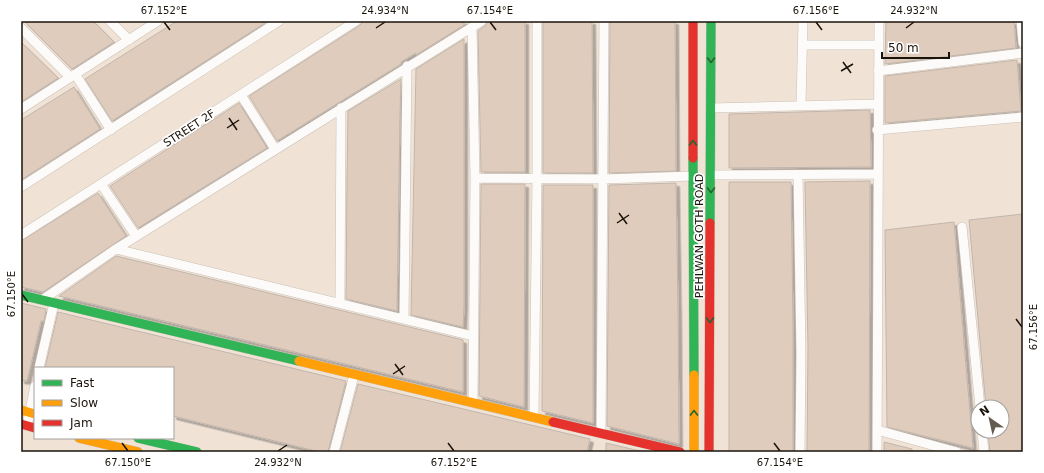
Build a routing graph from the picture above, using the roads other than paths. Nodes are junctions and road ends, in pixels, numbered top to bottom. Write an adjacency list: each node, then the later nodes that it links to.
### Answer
1 (110, 21): 15 (street)
2 (158, 21): 15 (street)
3 (279, 21): 30 (street)
4 (356, 21): 23 (street, STREET 2F)
5 (482, 21): 13 (street)
6 (537, 21): 38 (street)
7 (604, 21): 39 (street)
8 (693, 21): 36 (main road, PEHLWAN GOTH ROAD, one-way to 8)
9 (711, 21): 27 (main road, PEHLWAN GOTH ROAD, one-way to 27)
10 (803, 21): 17 (street)
11 (879, 21): 18 (street)
12 (1021, 21): 16 (street)
13 (472, 27): 20 (street); 37 (street)
14 (21, 28): 22 (street)
15 (129, 40): 22 (street)
16 (1023, 42)
17 (802, 45): 18 (street); 24 (street)
18 (878, 45): 21 (street)
19 (1023, 53): 21 (street)
20 (407, 66): 26 (street); 50 (street)
21 (878, 71): 25 (street)
22 (72, 76): 28 (street); 30 (street)
23 (241, 95): 32 (street); 40 (street, STREET 2F)
24 (801, 104): 25 (street); 27 (street)
25 (877, 104): 31 (street)
26 (341, 108): 32 (street); 49 (street)
27 (711, 108): 34 (main road, PEHLWAN GOTH ROAD)
28 (21, 109)
29 (1023, 117): 31 (street)
30 (111, 130): 41 (street)
31 (877, 130): 33 (street)
32 (275, 149): 44 (street)
33 (878, 174): 35 (street); 60 (street)
34 (711, 175): 35 (street); 70 (main road, PEHLWAN GOTH ROAD, one-way to 70)
35 (798, 175): 71 (street)
36 (693, 176): 39 (street); 69 (main road, PEHLWAN GOTH ROAD, one-way to 36)
37 (475, 178): 38 (street); 51 (street)
38 (537, 178): 39 (street); 58 (street)
39 (603, 179): 61 (street)
40 (101, 184): 43 (street, STREET 2F); 44 (street)
41 (21, 187)
42 (962, 228): 55 (street)
43 (21, 235)
44 (136, 236): 45 (street)
45 (116, 249): 47 (street); 49 (street)
46 (21, 295): 47 (main road)
47 (42, 300): 48 (main road)
48 (54, 303): 52 (street); 53 (main road)
49 (340, 303): 50 (street)
50 (404, 319): 51 (street)
51 (473, 336): 56 (street)
52 (39, 367)
53 (354, 374): 56 (main road); 67 (street)
54 (34, 390): 57 (street)
55 (979, 399)
56 (473, 402): 58 (main road)
57 (28, 412): 59 (street)
58 (534, 416): 61 (main road)
59 (28, 426)
60 (877, 430): 72 (street); 73 (street)
61 (601, 432): 68 (main road)
62 (83, 439): 65 (main road)
63 (142, 439): 66 (main road)
64 (983, 439): 74 (street)
65 (138, 452)
66 (197, 452)
67 (334, 452)
68 (680, 452)
69 (694, 452)
70 (709, 452)
71 (800, 452)
72 (877, 452)
73 (956, 452)
74 (984, 452)

